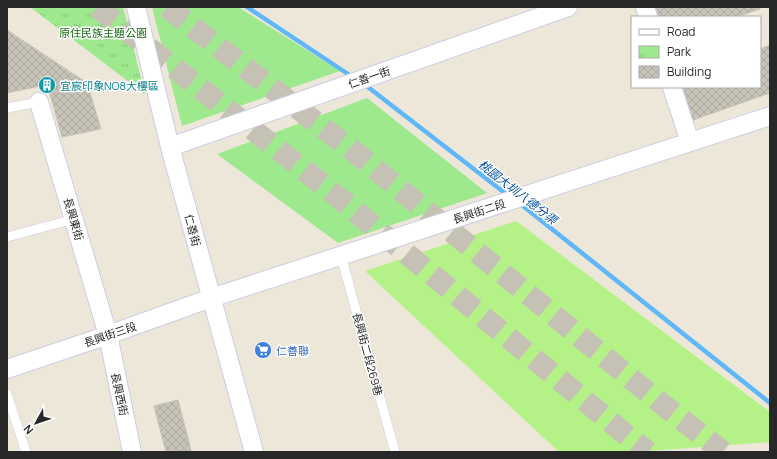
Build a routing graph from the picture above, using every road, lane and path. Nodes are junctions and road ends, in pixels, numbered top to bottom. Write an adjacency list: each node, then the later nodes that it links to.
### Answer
1 (136, 7): 8 (street, 仁善街)
2 (568, 7): 8 (street, 仁善一街)
3 (672, 88): 7 (street)
4 (39, 102): 5 (lane); 9 (street, 長興東街)
5 (7, 108)
6 (770, 116): 7 (street, 長興街二段)
7 (690, 142): 11 (street, 長興街二段)
8 (170, 147): 12 (street, 仁善街)
9 (74, 219): 10 (lane); 13 (street, 長興東街)
10 (7, 237)
11 (341, 256): 12 (street, 長興街二段); 19 (lane, 長興街二段269巷)
12 (211, 298): 13 (street, 長興街三段); 18 (street, 仁善街)
13 (108, 335): 14 (street, 長興街三段); 17 (street, 長興西街)
14 (7, 369)
15 (7, 394): 16 (lane)
16 (26, 452)
17 (132, 452)
18 (254, 452)
19 (395, 452)

